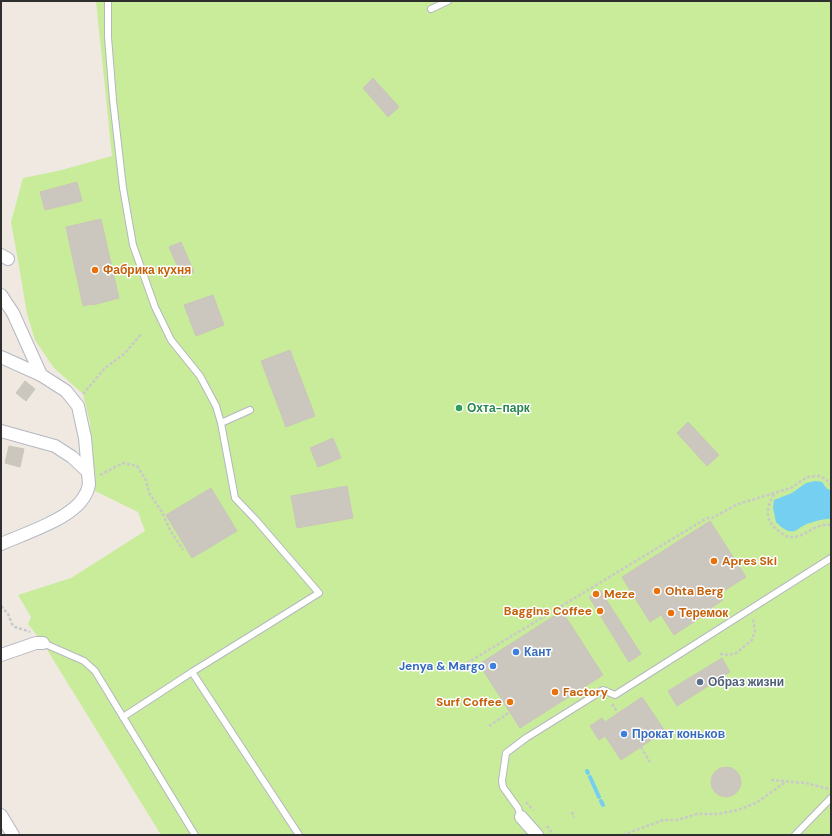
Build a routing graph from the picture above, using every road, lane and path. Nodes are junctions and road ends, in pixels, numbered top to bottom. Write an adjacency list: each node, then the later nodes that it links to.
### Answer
1 (108, 1): 10 (lane)
2 (448, 1): 3 (lane)
3 (431, 8)
4 (1, 295): 7 (street)
5 (142, 333): 8 (path)
6 (1, 358): 7 (street)
7 (41, 375): 8 (street)
8 (74, 402): 12 (street)
9 (250, 410): 10 (lane)
10 (221, 423): 26 (lane)
11 (1, 431): 12 (street)
12 (87, 471): 13 (street)
13 (88, 484): 17 (street); 18 (path)
14 (831, 485): 15 (path)
15 (774, 494): 16 (path); 25 (path)
16 (831, 525)
17 (1, 544)
18 (183, 550)
19 (831, 558): 21 (lane)
20 (1, 606): 22 (path)
21 (752, 608): 23 (path); 40 (lane)
22 (40, 643): 24 (street); 28 (lane)
23 (720, 654)
24 (1, 655)
25 (454, 671)
26 (192, 672): 28 (lane); 45 (lane)
27 (510, 712): 29 (path)
28 (123, 717): 44 (lane)
29 (489, 726)
30 (641, 747): 31 (path)
31 (650, 762)
32 (771, 780): 33 (path)
33 (787, 781): 34 (path); 48 (path)
34 (831, 790)
35 (831, 798): 49 (lane)
36 (526, 802): 38 (path)
37 (572, 812): 41 (path)
38 (535, 813)
39 (1, 815): 43 (street)
40 (521, 817): 46 (street)
41 (574, 818)
42 (545, 824): 47 (path)
43 (13, 835)
44 (196, 835)
45 (299, 835)
46 (537, 835)
47 (554, 835)
48 (623, 835)
49 (794, 835)

